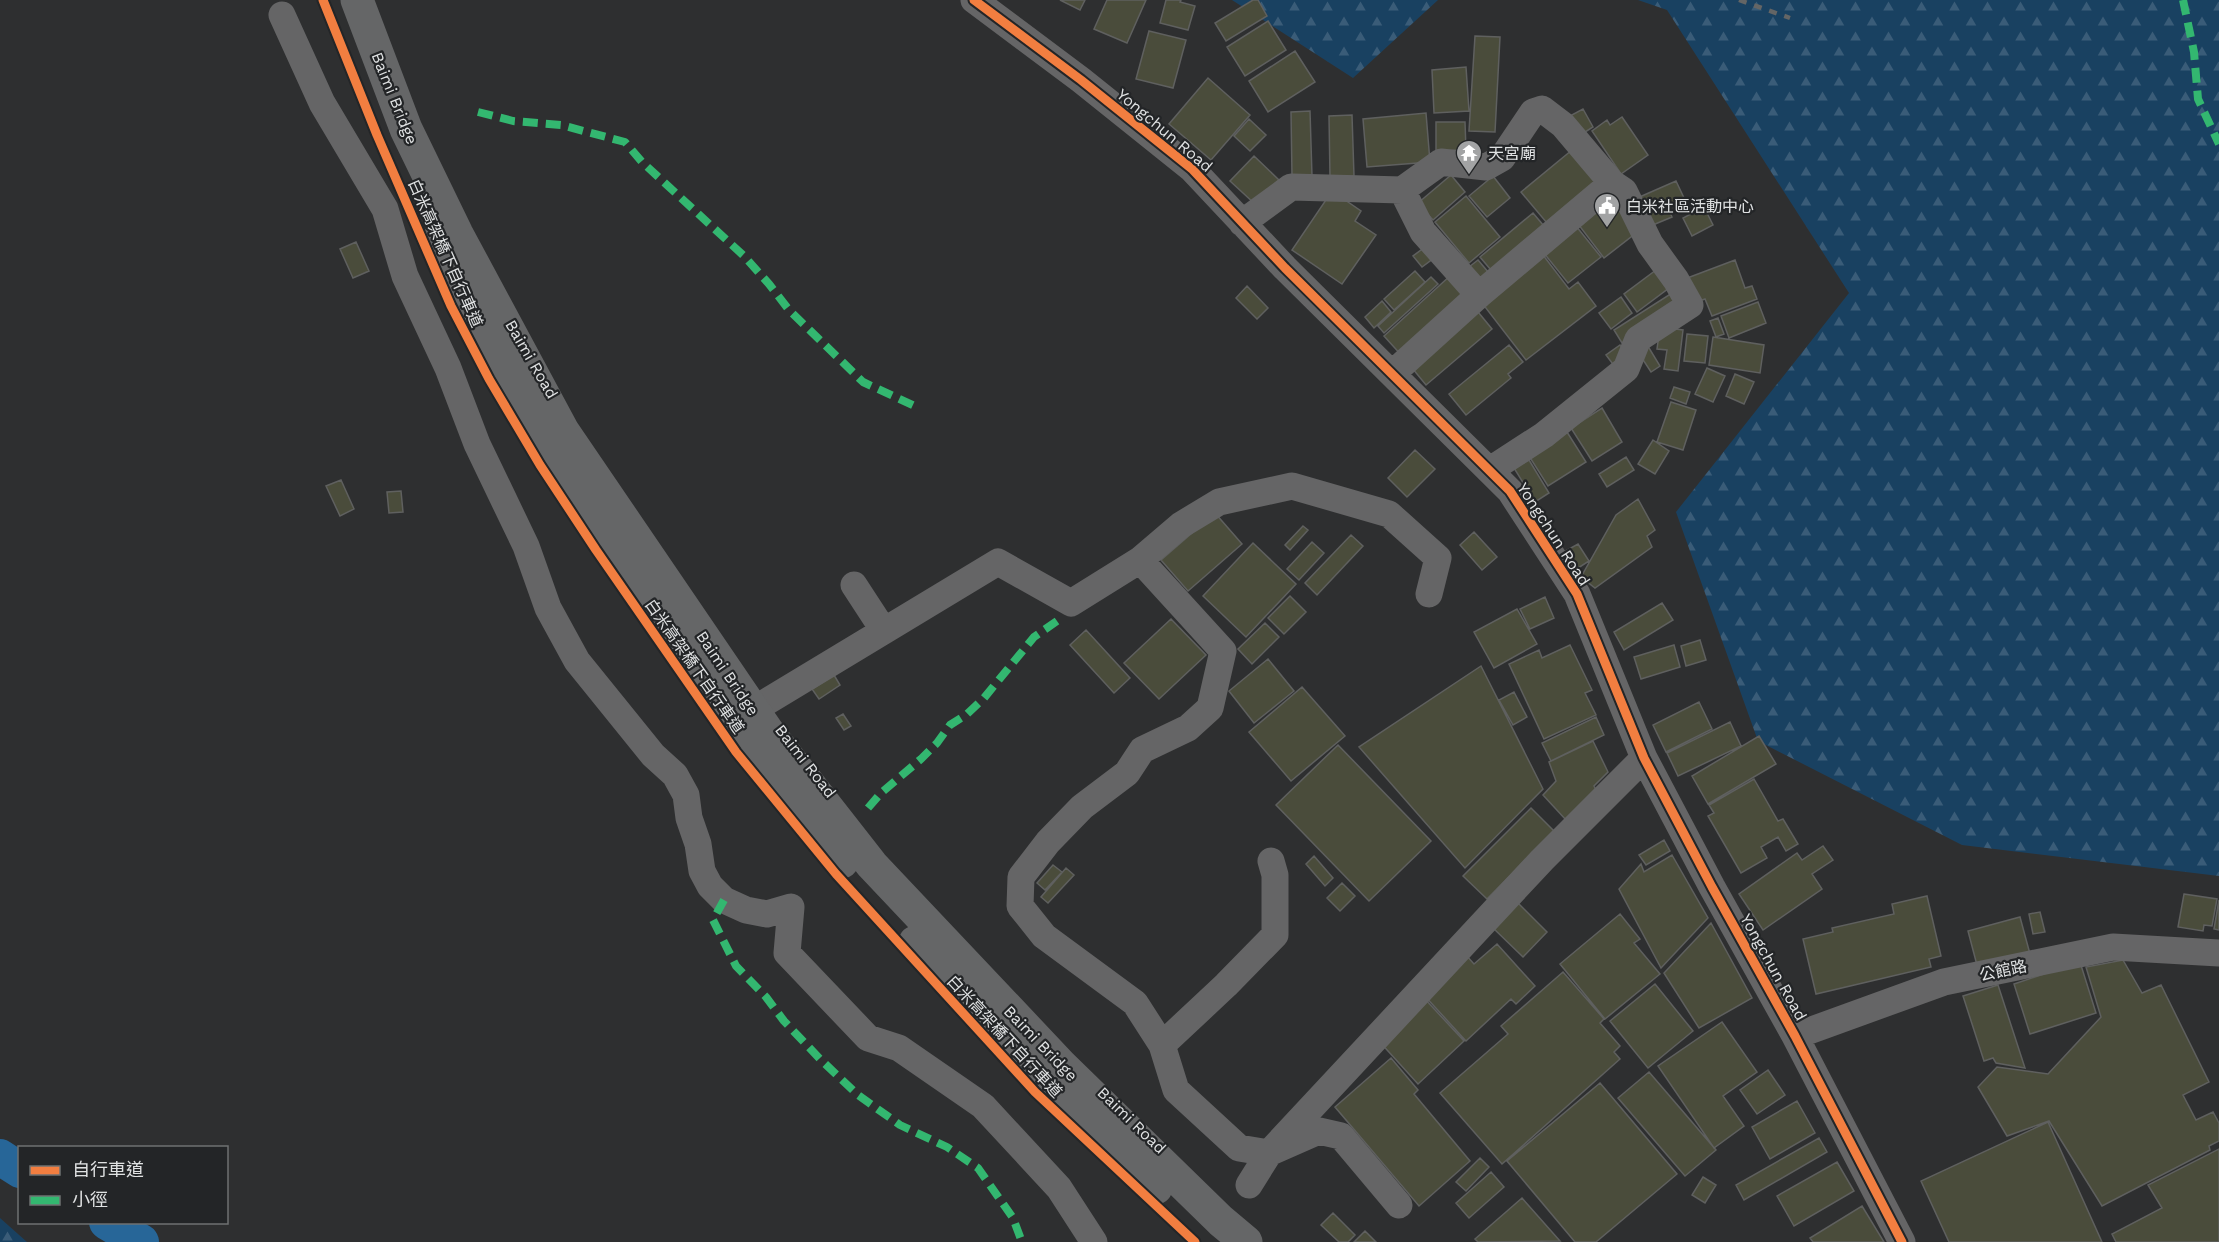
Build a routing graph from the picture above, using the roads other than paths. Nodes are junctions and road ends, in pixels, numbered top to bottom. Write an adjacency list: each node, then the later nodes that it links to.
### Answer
1 (333, 0): 26 (main road, Baimi Bridge)
2 (357, 0): 27 (main road, Baimi Bridge)
3 (368, 0): 16 (street, Baimi Road)
4 (974, 0): 8 (street, Yongchun Road)
5 (282, 15): 25 (street)
6 (1612, 183): 7 (street); 9 (street); 11 (street)
7 (1402, 190): 8 (street); 9 (street)
8 (1242, 223): 10 (street, Yongchun Road)
9 (1479, 295): 10 (street)
10 (1393, 373): 11 (street, Yongchun Road)
11 (1490, 470): 17 (street, Yongchun Road)
12 (1140, 560): 14 (street); 15 (street); 21 (street)
13 (854, 585): 15 (street)
14 (1429, 594)
15 (884, 631): 16 (street)
16 (762, 704): 28 (street, Baimi Road)
17 (1644, 758): 20 (street, Yongchun Road); 22 (street)
18 (1271, 861): 21 (street)
19 (2219, 953): 20 (street, 公館路)
20 (1795, 1036): 29 (street, Yongchun Road)
21 (1162, 1045): 22 (street)
22 (1269, 1154): 23 (street); 24 (street)
23 (1249, 1185)
24 (1399, 1205)
25 (1094, 1242)
26 (1215, 1242)
27 (1246, 1242)
28 (1264, 1242)
29 (1902, 1242)

